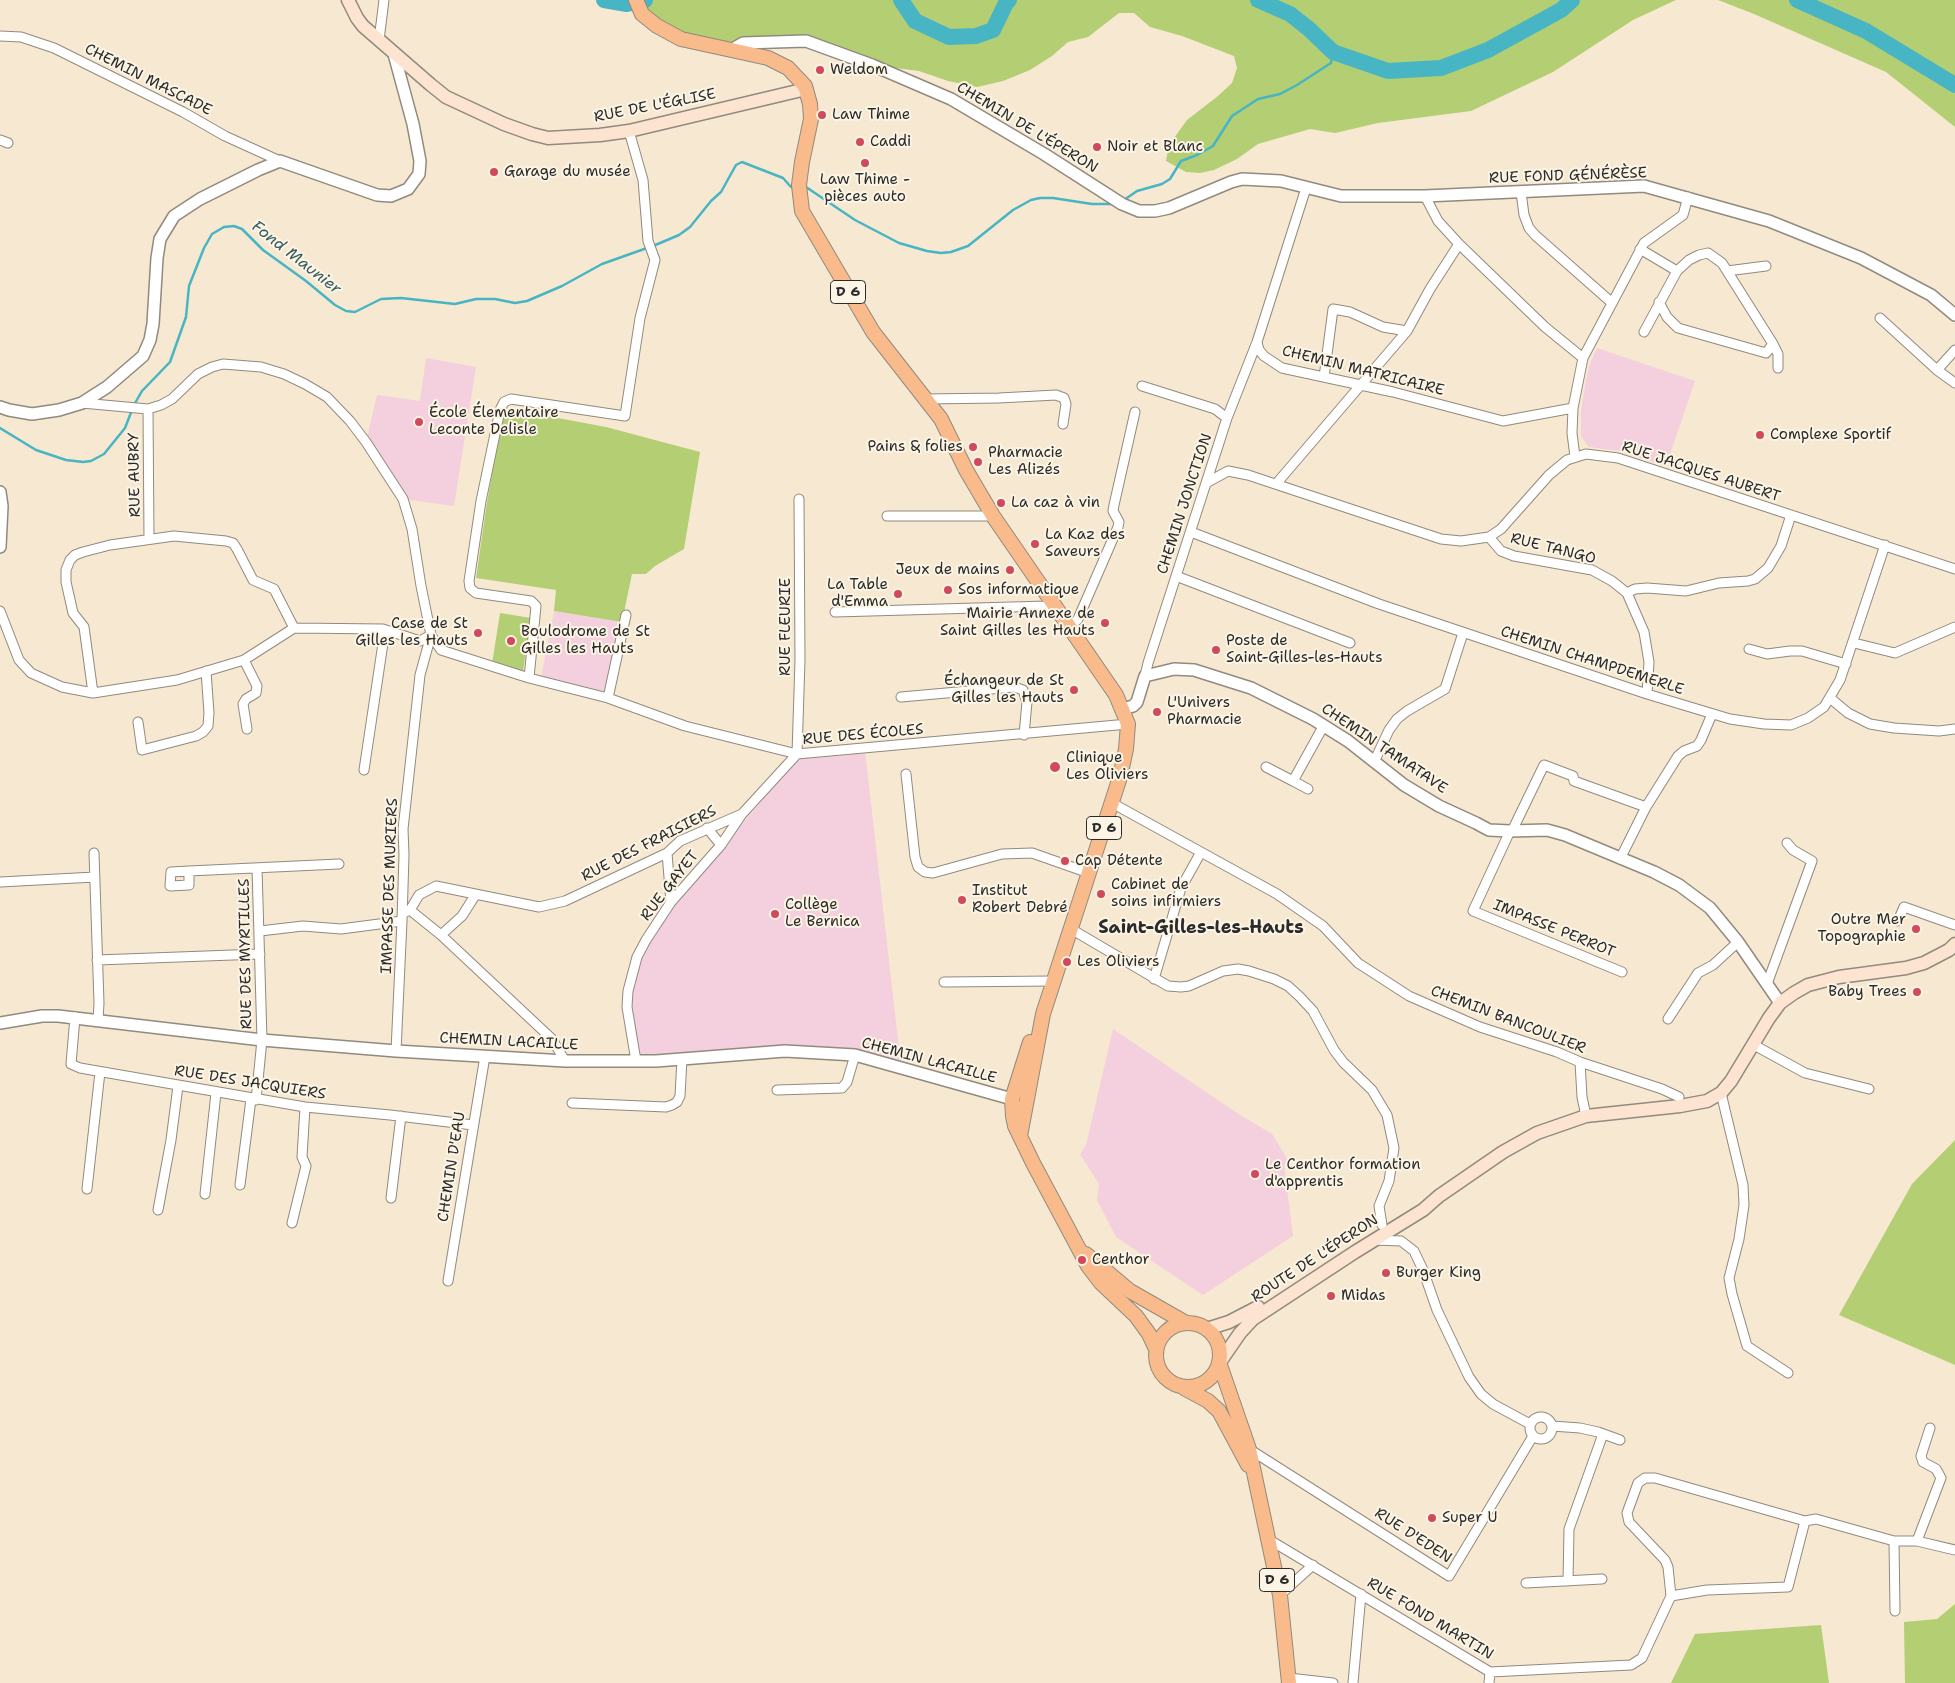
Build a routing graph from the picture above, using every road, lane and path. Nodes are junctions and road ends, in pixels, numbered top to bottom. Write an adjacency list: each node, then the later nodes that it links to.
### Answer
1 (348, 0): 5 (main road, RUE DE L'ÉGLISE)
2 (384, 0): 5 (street)
3 (636, 0): 6 (main road, D 6)
4 (0, 36): 10 (street, CHEMIN MASCADE)
5 (379, 40): 7 (main road, RUE DE L'ÉGLISE)
6 (731, 50): 8 (main road, D 6); 11 (street, CHEMIN DE L'ÉPERON)
7 (394, 54): 9 (main road, RUE DE L'ÉGLISE); 10 (street)
8 (806, 89): 9 (main road, RUE DE L'ÉGLISE); 36 (main road, D 6)
9 (629, 131): 77 (street)
10 (280, 161): 37 (street)
11 (1306, 188): 13 (street, RUE FOND GÉNÉRÈSE); 26 (street)
12 (1521, 192): 13 (street, RUE FOND GÉNÉRÈSE); 14 (street, RUE FOND GÉNÉRÈSE); 20 (street)
13 (1425, 196): 15 (street)
14 (1688, 197): 16 (street); 22 (street, RUE FOND GÉNÉRÈSE)
15 (1459, 244): 24 (street); 29 (street)
16 (1640, 249): 18 (street); 20 (street)
17 (1766, 266): 19 (street)
18 (1677, 271): 19 (street); 21 (street)
19 (1727, 271): 27 (street)
20 (1611, 302): 29 (street)
21 (1659, 302): 25 (street); 27 (street)
22 (1955, 315)
23 (1880, 318): 31 (street)
24 (1407, 331): 32 (street); 35 (street)
25 (1644, 332)
26 (1257, 342): 32 (street, CHEMIN MATRICAIRE); 42 (street, CHEMIN JONCTION)
27 (1773, 344): 30 (street)
28 (1955, 350): 31 (street)
29 (1583, 358): 39 (street)
30 (1778, 368)
31 (1937, 370): 33 (street)
32 (1324, 377): 35 (street, CHEMIN MATRICAIRE)
33 (1955, 383)
34 (1142, 386): 42 (street)
35 (1360, 386): 39 (street, CHEMIN MATRICAIRE); 46 (street)
36 (925, 398): 43 (street); 51 (main road, D 6)
37 (82, 403): 38 (street); 40 (street)
38 (0, 407)
39 (1573, 408): 44 (street)
40 (148, 409): 54 (street, RUE AUBRY); 69 (street)
41 (1135, 412): 65 (street)
42 (1227, 418): 45 (street, CHEMIN JONCTION)
43 (1063, 424)
44 (1575, 457): 49 (street, RUE JACQUES AUBERT); 53 (street)
45 (1208, 482): 46 (street); 52 (street, CHEMIN JONCTION)
46 (1276, 484): 53 (street)
47 (0, 492): 56 (street)
48 (799, 500): 91 (street, RUE FLEURIE)
49 (1792, 515): 55 (street, RUE JACQUES AUBERT); 59 (street)
50 (886, 516): 51 (street)
51 (993, 516): 60 (main road, D 6)
52 (1191, 532): 58 (street, CHEMIN JONCTION); 68 (street, CHEMIN CHAMPDEMERLE)
53 (1489, 537): 59 (street, RUE TANGO)
54 (149, 540): 66 (street); 78 (street)
55 (1885, 545): 57 (street, RUE JACQUES AUBERT); 71 (street, CHEMIN CHAMPDEMERLE)
56 (0, 547)
57 (1955, 569)
58 (1176, 576): 70 (street); 76 (street, CHEMIN JONCTION)
59 (1627, 594): 79 (street, RUE TANGO)
60 (1054, 603): 62 (street); 65 (main road, D 6)
61 (0, 611): 78 (street)
62 (835, 612)
63 (626, 615): 81 (street)
64 (1955, 626): 71 (street)
65 (1070, 627): 83 (main road, D 6)
66 (294, 628): 67 (street); 73 (street)
67 (385, 630): 69 (street); 94 (street)
68 (1463, 633): 79 (street, CHEMIN CHAMPDEMERLE); 92 (street)
69 (431, 635): 77 (street, RUE DES ÉCOLES); 117 (street, IMPASSE DES MURIERS)
70 (1350, 643)
71 (1854, 643): 74 (street, CHEMIN CHAMPDEMERLE)
72 (1749, 649): 74 (street)
73 (244, 660): 75 (street); 88 (street)
74 (1846, 664): 82 (street, CHEMIN CHAMPDEMERLE)
75 (206, 671): 78 (street); 85 (street)
76 (1145, 676): 83 (street); 87 (street, CHEMIN TAMATAVE)
77 (529, 678): 81 (street, RUE DES ÉCOLES)
78 (93, 693)
79 (1647, 694): 84 (street, CHEMIN CHAMPDEMERLE)
80 (901, 697): 90 (street)
81 (608, 698): 91 (street, RUE DES ÉCOLES)
82 (1830, 698): 84 (street, CHEMIN CHAMPDEMERLE); 89 (street)
83 (1123, 709): 86 (main road, D 6)
84 (1712, 714): 99 (street)
85 (138, 722)
86 (1128, 724): 90 (street, RUE DES ÉCOLES); 98 (main road, D 6)
87 (1324, 725): 92 (street, CHEMIN TAMATAVE); 96 (street)
88 (247, 729)
89 (1955, 729)
90 (1024, 735): 91 (street, RUE DES ÉCOLES)
91 (797, 754): 100 (street, RUE GAYET)
92 (1374, 762): 102 (street, CHEMIN TAMATAVE)
93 (1266, 768): 96 (street)
94 (364, 770)
95 (906, 774): 112 (street)
96 (1293, 781): 97 (street)
97 (1308, 790)
98 (1112, 803): 105 (street, CHEMIN BANCOULIER); 112 (main road, D 6)
99 (1646, 807): 102 (street); 108 (street)
100 (742, 814): 101 (street, RUE DES FRAISIERS); 104 (street, RUE GAYET)
101 (707, 828): 104 (street); 107 (street, RUE DES FRAISIERS)
102 (1511, 831): 108 (street, CHEMIN TAMATAVE); 127 (street, IMPASSE PERROT)
103 (1787, 843): 131 (street)
104 (721, 845): 116 (street, RUE GAYET)
105 (1201, 852): 128 (street); 146 (street, CHEMIN BANCOULIER)
106 (94, 853): 113 (street)
107 (667, 853): 115 (street, RUE DES FRAISIERS); 116 (street)
108 (1620, 859): 123 (street, CHEMIN TAMATAVE)
109 (339, 864): 110 (street, RUE DES MYRTILLES)
110 (257, 868): 111 (street, RUE DES MYRTILLES); 121 (street, RUE DES MYRTILLES)
111 (189, 871)
112 (1089, 873): 120 (main road, D 6)
113 (96, 877): 114 (street); 126 (street)
114 (0, 882)
115 (476, 894): 117 (street, RUE DES FRAISIERS); 122 (street)
116 (672, 902): 145 (street, RUE GAYET)
117 (405, 915): 121 (street); 122 (street); 140 (street, IMPASSE DES MURIERS)
118 (1898, 921): 119 (street)
119 (1955, 925)
120 (1071, 929): 128 (street); 129 (main road, D 6)
121 (260, 931): 125 (street, RUE DES MYRTILLES)
122 (441, 935): 144 (street)
123 (1738, 942): 131 (street, CHEMIN TAMATAVE); 135 (street)
124 (1955, 944): 132 (main road, ROUTE DE L'ÉPERON)
125 (260, 954): 126 (street); 138 (street, RUE DES MYRTILLES)
126 (97, 960): 136 (street)
127 (1622, 972)
128 (1154, 979): 169 (street)
129 (1053, 981): 130 (street); 133 (main road, D 6)
130 (944, 982)
131 (1767, 984): 132 (street, CHEMIN TAMATAVE)
132 (1780, 1003): 139 (main road, ROUTE DE L'ÉPERON)
133 (1043, 1014): 154 (main road, D 6); 161 (main road, D 6)
134 (75, 1018): 136 (street, CHEMIN LACAILLE); 137 (street, CHEMIN LACAILLE); 147 (street, RUE DES JACQUIERS)
135 (1668, 1019)
136 (98, 1020): 138 (street, CHEMIN LACAILLE)
137 (0, 1023)
138 (262, 1040): 140 (street, CHEMIN LACAILLE); 155 (street, RUE DES MYRTILLES)
139 (1754, 1045): 149 (street); 151 (main road, ROUTE DE L'ÉPERON)
140 (396, 1051): 141 (street, CHEMIN LACAILLE)
141 (485, 1056): 144 (street, CHEMIN LACAILLE); 160 (street, CHEMIN D'EAU)
142 (855, 1056): 143 (street, CHEMIN LACAILLE); 150 (street); 154 (street, CHEMIN LACAILLE)
143 (682, 1059): 145 (street, CHEMIN LACAILLE); 156 (street)
144 (564, 1061): 145 (street, CHEMIN LACAILLE)
145 (636, 1061)
146 (1580, 1062): 153 (street, CHEMIN BANCOULIER); 159 (street)
147 (100, 1072): 148 (street, RUE DES JACQUIERS); 163 (street)
148 (178, 1086): 152 (street, RUE DES JACQUIERS); 167 (street)
149 (1869, 1089)
150 (777, 1090)
151 (1721, 1092): 159 (main road, ROUTE DE L'ÉPERON); 178 (street)
152 (216, 1093): 155 (street, RUE DES JACQUIERS); 164 (street)
153 (1679, 1097)
154 (1012, 1099): 161 (main road, D 6)
155 (253, 1100): 157 (street, RUE DES JACQUIERS); 162 (street, RUE DES MYRTILLES)
156 (572, 1103)
157 (305, 1107): 158 (street, RUE DES JACQUIERS); 168 (street)
158 (401, 1116): 160 (street, RUE DES JACQUIERS); 166 (street)
159 (1586, 1116): 165 (main road, ROUTE DE L'ÉPERON)
160 (473, 1125): 173 (street, CHEMIN D'EAU)
161 (1021, 1130): 171 (main road, D 6)
162 (240, 1185)
163 (87, 1189)
164 (205, 1194)
165 (1439, 1196): 169 (main road, ROUTE DE L'ÉPERON); 170 (main road, ROUTE DE L'ÉPERON)
166 (391, 1198)
167 (158, 1210)
168 (292, 1223)
169 (1382, 1225): 172 (main road); 175 (main road, ROUTE DE L'ÉPERON)
170 (1373, 1240): 172 (main road, ROUTE DE L'ÉPERON); 180 (street)
171 (1078, 1248): 174 (main road, D 6); 176 (main road, D 6)
172 (1355, 1252): 177 (main road, ROUTE DE L'ÉPERON)
173 (448, 1282)
174 (1186, 1323): 175 (main road); 176 (main road)
175 (1208, 1329): 177 (main road)
176 (1156, 1349): 179 (main road)
177 (1220, 1364): 179 (main road); 186 (main road, D 6)
178 (1788, 1374)
179 (1184, 1388): 187 (main road, D 6)
180 (1530, 1424): 181 (street); 184 (street)
181 (1552, 1426): 183 (street); 184 (street)
182 (1930, 1428): 191 (street)
183 (1603, 1434): 185 (street); 195 (street)
184 (1533, 1436): 186 (street, RUE D'EDEN)
185 (1620, 1440)
186 (1249, 1449): 187 (main road, D 6)
187 (1255, 1479): 189 (main road, D 6)
188 (1805, 1521): 190 (street); 199 (street); 199 (street)
189 (1268, 1539): 193 (street, RUE FOND MARTIN); 198 (main road, D 6)
190 (1894, 1541): 191 (street); 200 (street)
191 (1917, 1541): 192 (street)
192 (1955, 1550)
193 (1313, 1565): 197 (street, RUE FOND MARTIN); 198 (street)
194 (1602, 1579): 195 (street)
195 (1568, 1581): 196 (street)
196 (1526, 1583)
197 (1361, 1594): 201 (street, RUE FOND MARTIN); 204 (street)
198 (1280, 1595): 202 (main road, D 6)
199 (1671, 1596): 201 (street, RUE FOND MARTIN)
200 (1895, 1611)
201 (1490, 1672): 205 (street)
202 (1289, 1680): 203 (street)
203 (1333, 1683)
204 (1353, 1683)
205 (1489, 1683)

